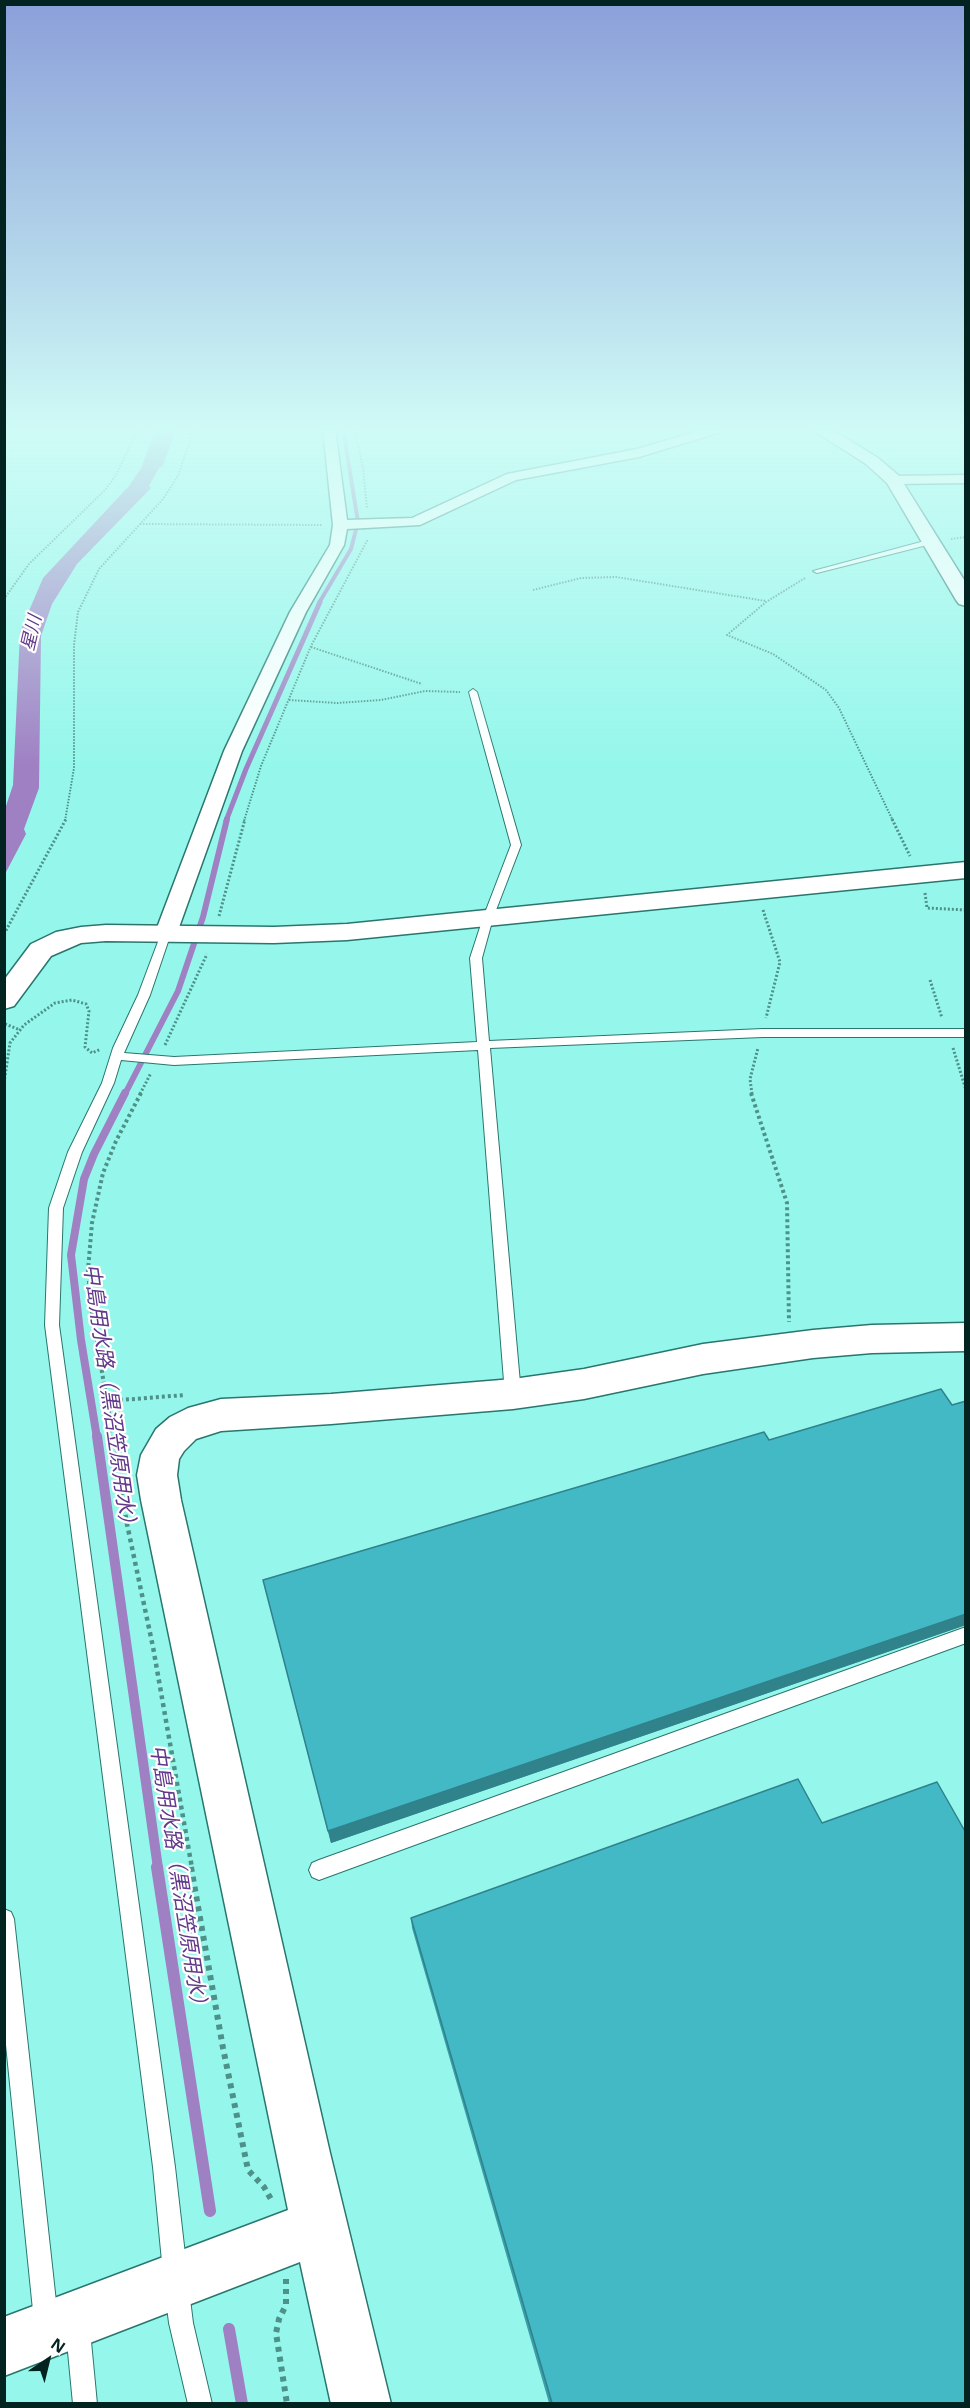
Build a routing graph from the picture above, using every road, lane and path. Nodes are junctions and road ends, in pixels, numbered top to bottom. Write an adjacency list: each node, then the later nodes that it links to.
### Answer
1 (52, 541): 9 (path)
2 (124, 541): 21 (path)
3 (339, 541): 22 (street)
4 (368, 541): 12 (path)
5 (931, 541): 7 (lane)
6 (932, 541): 10 (street)
7 (817, 571): 11 (path)
8 (533, 590): 11 (path)
9 (4, 599)
10 (966, 600)
11 (766, 602): 17 (path)
12 (311, 647): 13 (path); 15 (path)
13 (422, 684)
14 (473, 693): 15 (path); 20 (lane)
15 (289, 700): 22 (path)
16 (966, 870): 17 (street)
17 (920, 875): 18 (street); 19 (path)
18 (756, 890): 20 (street); 26 (path)
19 (966, 910)
20 (488, 918): 22 (street); 28 (lane)
21 (4, 934)
22 (197, 934): 23 (street); 29 (path); 30 (lane)
23 (4, 1000)
24 (5, 1024): 25 (path)
25 (20, 1030): 30 (path); 31 (path)
26 (763, 1033): 27 (lane); 28 (lane); 33 (path)
27 (966, 1033)
28 (483, 1045): 30 (lane); 34 (lane)
29 (164, 1047)
30 (117, 1054): 39 (lane)
31 (4, 1083)
32 (966, 1337): 33 (street)
33 (791, 1346): 34 (street)
34 (513, 1394): 38 (street)
35 (966, 1635): 36 (lane)
36 (319, 1870)
37 (4, 1919): 41 (lane)
38 (319, 2227): 39 (street); 45 (street)
39 (175, 2280): 41 (street); 43 (lane)
40 (286, 2305): 44 (path)
41 (43, 2332): 42 (lane)
42 (85, 2403)
43 (200, 2403)
44 (287, 2403)
45 (361, 2403)

